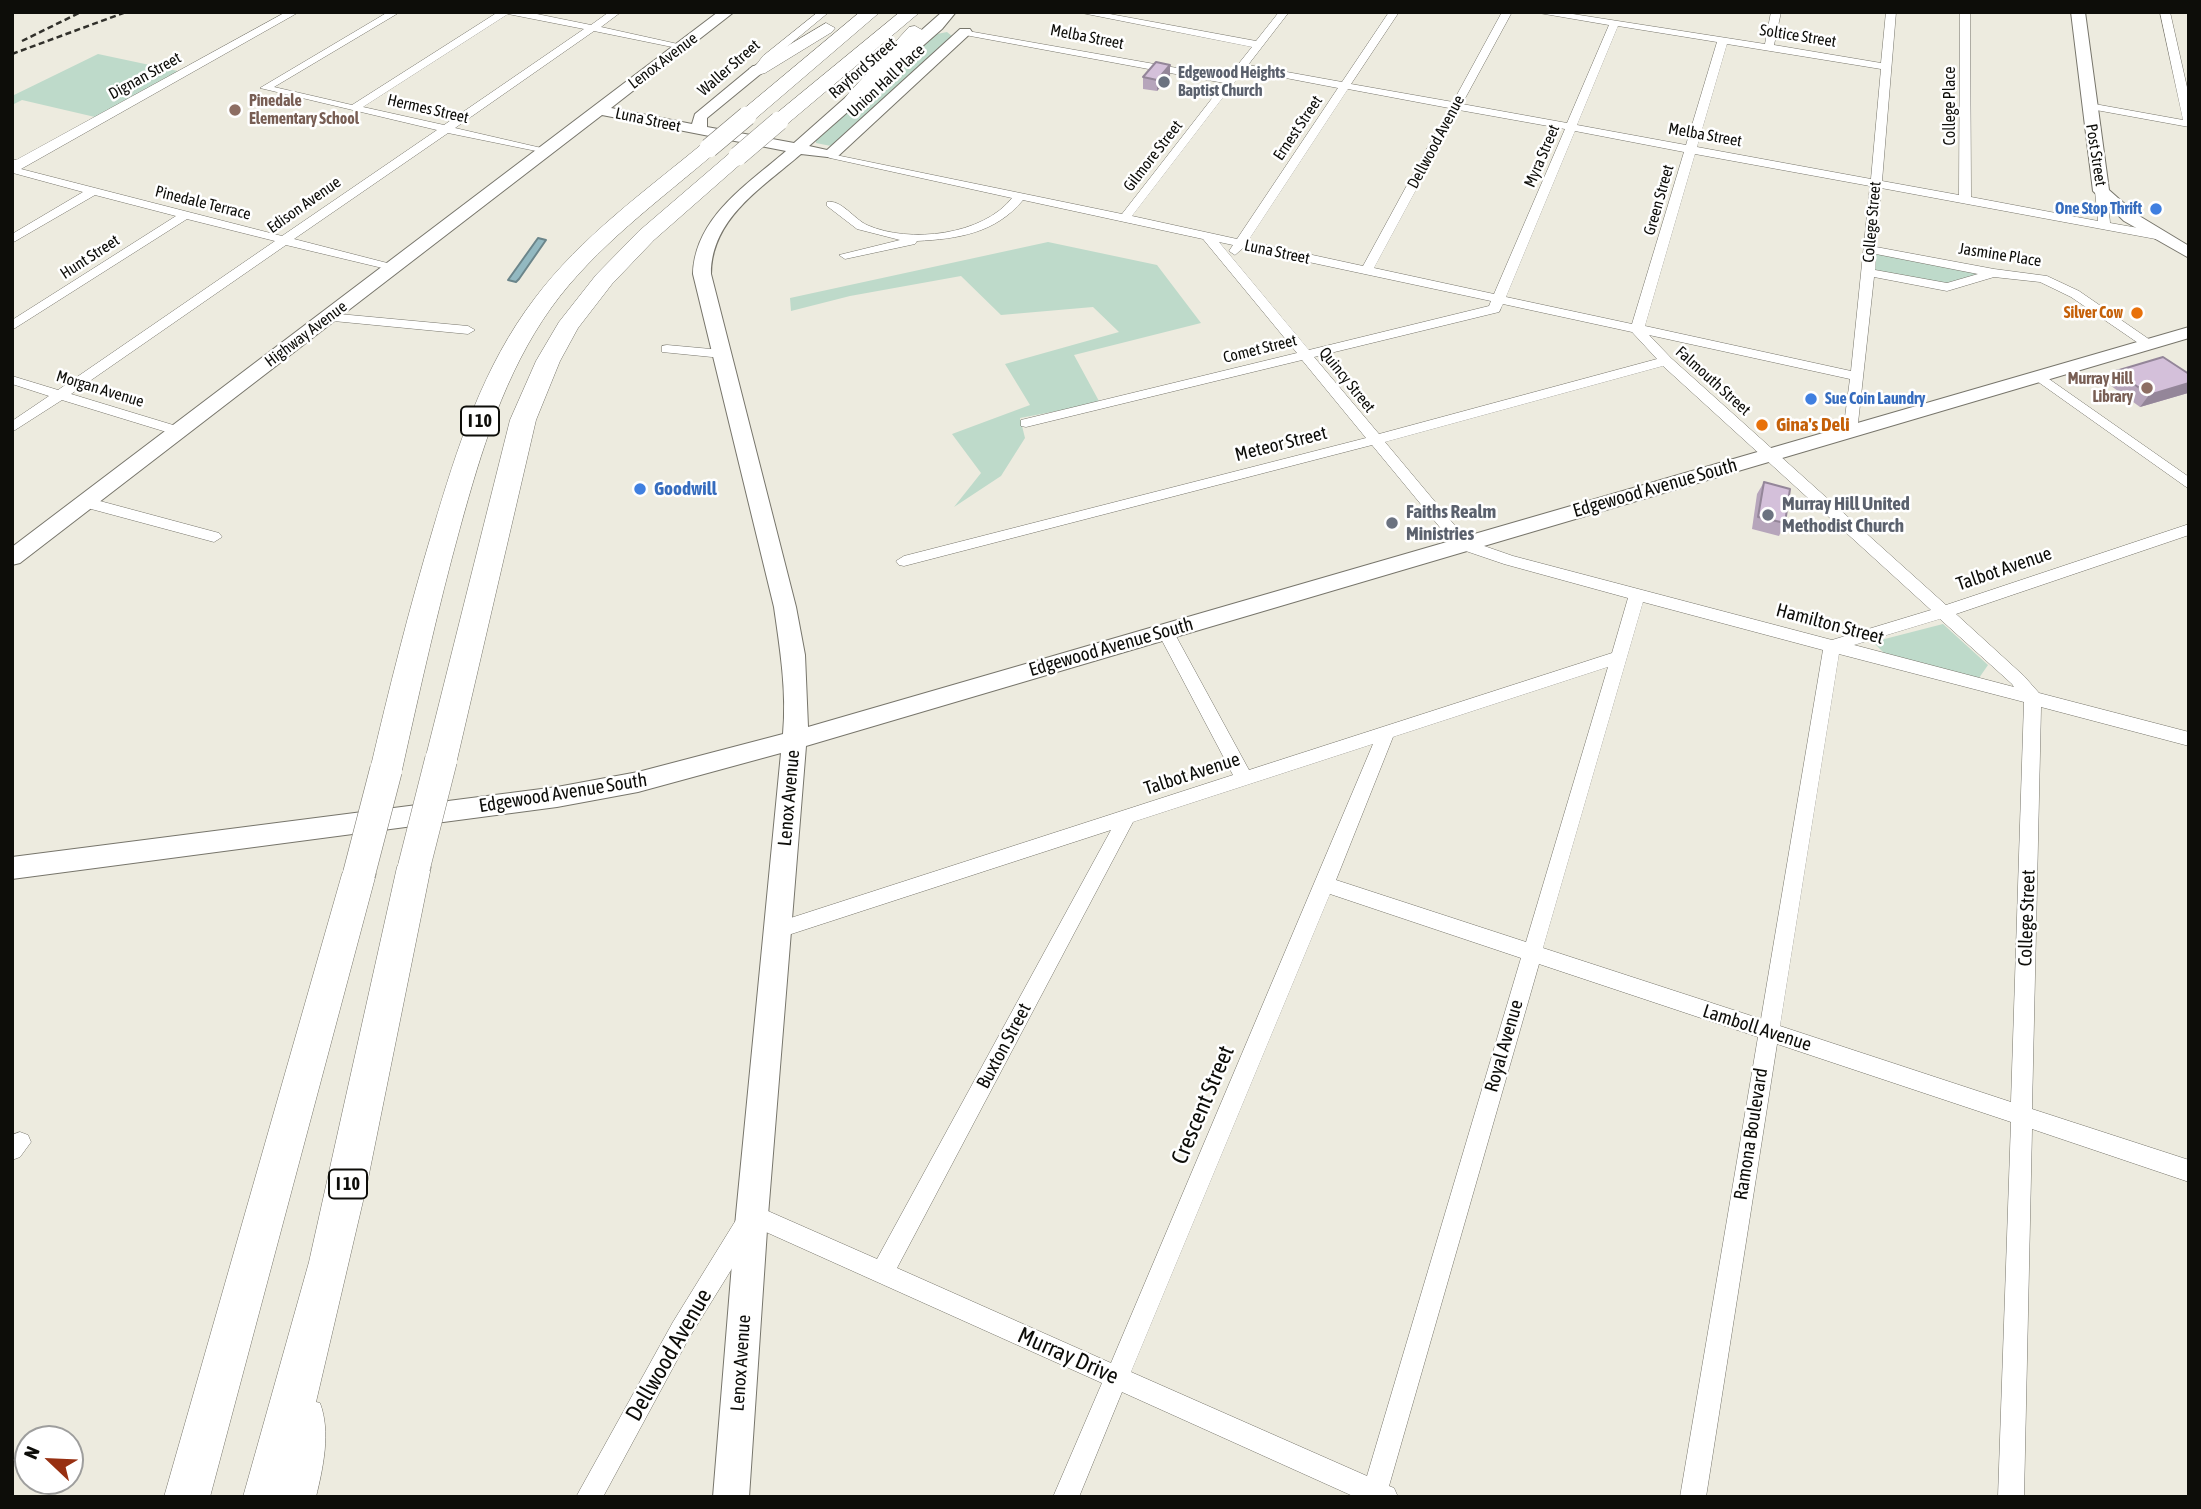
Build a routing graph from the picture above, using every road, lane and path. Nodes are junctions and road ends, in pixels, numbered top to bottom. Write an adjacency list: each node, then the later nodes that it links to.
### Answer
1 (294, 12): 51 (street, Dignan Street)
2 (395, 12): 42 (street, Hermes Street)
3 (505, 12): 42 (street)
4 (510, 12): 24 (street)
5 (616, 12): 24 (street, Edison Avenue)
6 (727, 12): 28 (main road, Lenox Avenue)
7 (851, 12): 34 (highway)
8 (871, 12): 46 (highway, I 10, bridge)
9 (911, 12): 125 (highway, I 10, bridge)
10 (948, 12): 22 (main road)
11 (1082, 12): 27 (street)
12 (1284, 12): 27 (street, Gilmore Street)
13 (1394, 12): 36 (street, Ernest Street)
14 (1507, 12): 41 (street, Dellwood Avenue)
15 (1538, 12): 23 (street, Soltice Street)
16 (1776, 12): 29 (street)
17 (1891, 12): 32 (street, College Street)
18 (1965, 12): 56 (street, College Place)
19 (2078, 12): 39 (main road, Post Street)
20 (2165, 12): 30 (street)
21 (824, 13): 34 (street, Waller Street)
22 (935, 19): 25 (main road, Melba Street); 38 (highway)
23 (1615, 23): 26 (street, Soltice Street); 44 (street, Myra Street)
24 (591, 29): 28 (street); 45 (street, Edison Avenue)
25 (965, 32): 35 (street, Melba Street); 50 (main road, Union Hall Place)
26 (1723, 39): 29 (street, Soltice Street); 48 (street, Green Street)
27 (1259, 45): 33 (street, Gilmore Street)
28 (682, 46): 40 (main road, Lenox Avenue)
29 (1769, 47): 32 (street, Soltice Street)
30 (2173, 49): 31 (street); 37 (street)
31 (2189, 51)
32 (1886, 66): 52 (street, College Street)
33 (1243, 67): 35 (street, Gilmore Street); 36 (street, Melba Street)
34 (758, 69): 46 (main road, Waller Street)
35 (1231, 82): 59 (street, Gilmore Street)
36 (1345, 87): 41 (street, Melba Street); 67 (street, Ernest Street)
37 (2186, 95): 43 (street)
38 (855, 98): 47 (main road, Rayford Street)
39 (2089, 106): 43 (street); 54 (main road, Post Street)
40 (602, 107): 46 (main road, Luna Street); 49 (main road, Highway Avenue)
41 (1455, 107): 44 (street, Melba Street); 74 (street, Dellwood Avenue)
42 (354, 108): 45 (street, Hermes Street)
43 (2189, 122)
44 (1571, 128): 48 (street, Melba Street); 77 (street, Myra Street)
45 (446, 129): 49 (street, Hermes Street); 66 (street, Edison Avenue)
46 (704, 138): 47 (main road, Luna Street); 127 (highway, I 10, bridge)
47 (799, 149): 50 (main road, Luna Street); 85 (main road, Lenox Avenue)
48 (1690, 150): 52 (street, Melba Street); 81 (street, Green Street)
49 (542, 151): 73 (main road, Highway Avenue)
50 (830, 155): 55 (street, Luna Street)
51 (13, 165): 53 (street, Pinedale Terrace)
52 (1876, 184): 56 (street, Melba Street); 68 (street, College Street)
53 (93, 191): 58 (street, Pinedale Terrace); 65 (street)
54 (2101, 191): 60 (street); 62 (main road, Post Street)
55 (1020, 196): 59 (street, Luna Street); 64 (street)
56 (1965, 201): 60 (street, Melba Street)
57 (831, 204): 61 (street)
58 (184, 215): 66 (street, Pinedale Terrace); 79 (street, Hunt Street)
59 (1124, 219): 63 (street, Luna Street)
60 (2104, 226): 62 (street, Melba Street)
61 (867, 229): 64 (street); 69 (street)
62 (2161, 236): 70 (main road, Post Street)
63 (1208, 237): 67 (street, Luna Street); 72 (street, Quincy Street)
64 (925, 238): 69 (street)
65 (12, 239)
66 (284, 240): 73 (street, Pinedale Terrace); 91 (street, Edison Avenue)
67 (1240, 244): 72 (street, Ernest Street); 74 (street, Luna Street)
68 (1870, 249): 75 (street, College Street); 76 (street, Jasmine Place)
69 (859, 252): 71 (street)
70 (2189, 253)
71 (845, 255)
72 (1227, 261): 86 (street, Quincy Street)
73 (391, 268): 78 (main road, Highway Avenue)
74 (1366, 272): 77 (street, Luna Street)
75 (1868, 272): 76 (street); 88 (street, College Street)
76 (1994, 274): 83 (street, Jasmine Place)
77 (1499, 301): 81 (street, Luna Street); 86 (street, Comet Street)
78 (328, 317): 80 (street); 94 (main road, Highway Avenue)
79 (12, 326)
80 (468, 330)
81 (1637, 330): 87 (street, Falmouth Street); 88 (street, Luna Street)
82 (2189, 332): 83 (main road, Edgewood Avenue South)
83 (2149, 344): 89 (main road, Edgewood Avenue South)
84 (667, 349): 85 (street)
85 (722, 354): 113 (main road, Lenox Avenue)
86 (1305, 355): 92 (street, Comet Street); 96 (street, Quincy Street)
87 (1666, 361): 96 (street, Meteor Street); 97 (street, Falmouth Street)
88 (1856, 376): 95 (street, College Street)
89 (2039, 376): 95 (main road, Edgewood Avenue South); 98 (street)
90 (12, 380): 91 (street, Morgan Avenue)
91 (61, 395): 93 (street, Edison Avenue); 94 (street, Morgan Avenue)
92 (1026, 423)
93 (12, 428)
94 (178, 431): 99 (main road, Highway Avenue)
95 (1850, 432): 97 (main road, Edgewood Avenue South)
96 (1374, 440): 102 (street, Quincy Street); 104 (street, Meteor Street)
97 (1769, 455): 102 (main road, Edgewood Avenue South); 106 (street)
98 (2189, 484)
99 (85, 502): 101 (street); 103 (main road, Highway Avenue)
100 (2189, 529): 106 (street, Talbot Avenue)
101 (214, 537)
102 (1462, 544): 105 (street, Hamilton Street); 107 (main road, Edgewood Avenue South)
103 (12, 558)
104 (904, 561)
105 (1637, 595): 108 (street, Hamilton Street); 109 (street, Royal Avenue)
106 (1944, 612): 108 (street, Talbot Avenue); 110 (street)
107 (1165, 631): 113 (main road, Edgewood Avenue South); 114 (street)
108 (1832, 646): 110 (street, Hamilton Street); 120 (street, Ramona Boulevard)
109 (1618, 657): 111 (street, Talbot Avenue); 119 (street, Royal Avenue)
110 (2032, 698): 112 (street, Hamilton Street); 121 (street, College Street)
111 (1386, 733): 114 (street, Talbot Avenue); 117 (street, Crescent Street)
112 (2189, 739)
113 (794, 740): 116 (main road, Edgewood Avenue South); 118 (main road, Lenox Avenue)
114 (1244, 778): 115 (street, Talbot Avenue)
115 (1127, 817): 118 (street, Talbot Avenue); 124 (street, Buxton Street)
116 (12, 868)
117 (1325, 884): 119 (street, Lamboll Avenue); 126 (street, Crescent Street)
118 (779, 930): 123 (main road, Lenox Avenue)
119 (1531, 953): 120 (street, Lamboll Avenue); 128 (street, Royal Avenue)
120 (1767, 1031): 121 (street, Lamboll Avenue); 136 (street, Ramona Boulevard)
121 (2021, 1116): 122 (street, Lamboll Avenue); 137 (street, College Street)
122 (2189, 1171)
123 (752, 1215): 124 (street, Murray Drive); 133 (street, Dellwood Avenue); 134 (main road, Lenox Avenue)
124 (881, 1274): 126 (street, Murray Drive)
125 (313, 1329): 131 (highway, I 10); 132 (highway)
126 (1116, 1377): 128 (street, Murray Drive); 135 (street, Crescent Street)
127 (207, 1427): 129 (highway); 130 (highway, I 10)
128 (1377, 1495)
129 (174, 1497)
130 (187, 1497)
131 (266, 1497)
132 (293, 1497)
133 (589, 1497)
134 (731, 1497)
135 (1066, 1497)
136 (1693, 1497)
137 (2011, 1497)

